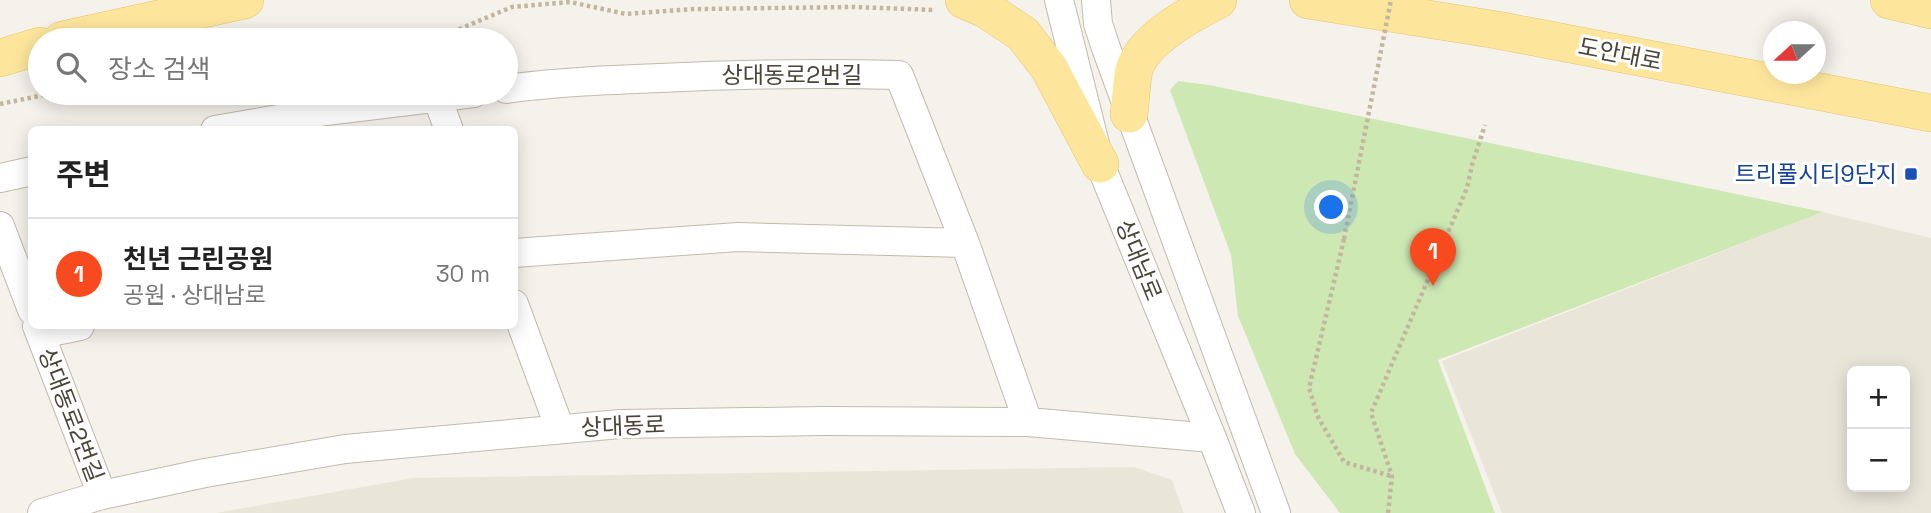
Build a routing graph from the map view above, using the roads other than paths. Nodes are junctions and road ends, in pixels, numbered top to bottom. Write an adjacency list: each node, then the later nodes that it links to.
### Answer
1 (246, 0): 9 (main road)
2 (1059, 0): 19 (street, 상대남로)
3 (1096, 0): 16 (street, 상대남로)
4 (1218, 0): 16 (main road)
5 (1308, 0): 15 (main road, 도안대로)
6 (1889, 0): 8 (main road)
7 (952, 5): 19 (main road)
8 (1931, 10)
9 (117, 28)
10 (28, 50): 11 (main road)
11 (0, 58)
12 (518, 87): 23 (street, 상대동로2번길)
13 (374, 105): 17 (street)
14 (440, 105): 18 (street)
15 (1931, 113)
16 (1129, 114): 34 (street, 상대남로)
17 (238, 126)
18 (448, 126)
19 (1100, 164): 30 (street, 상대남로)
20 (28, 171): 21 (street)
21 (0, 178)
22 (0, 226): 25 (street, 상대동로2번길)
23 (965, 243): 24 (street); 28 (street, 상대동로2번길)
24 (518, 253)
25 (28, 299)
26 (518, 315): 29 (street)
27 (39, 329): 31 (street, 상대동로2번길)
28 (1028, 422): 29 (street, 상대동로); 30 (street, 상대동로)
29 (560, 429): 31 (street, 상대동로)
30 (1212, 438): 33 (street, 상대남로)
31 (102, 495): 32 (street, 상대동로)
32 (42, 513)
33 (1241, 513)
34 (1276, 513)

